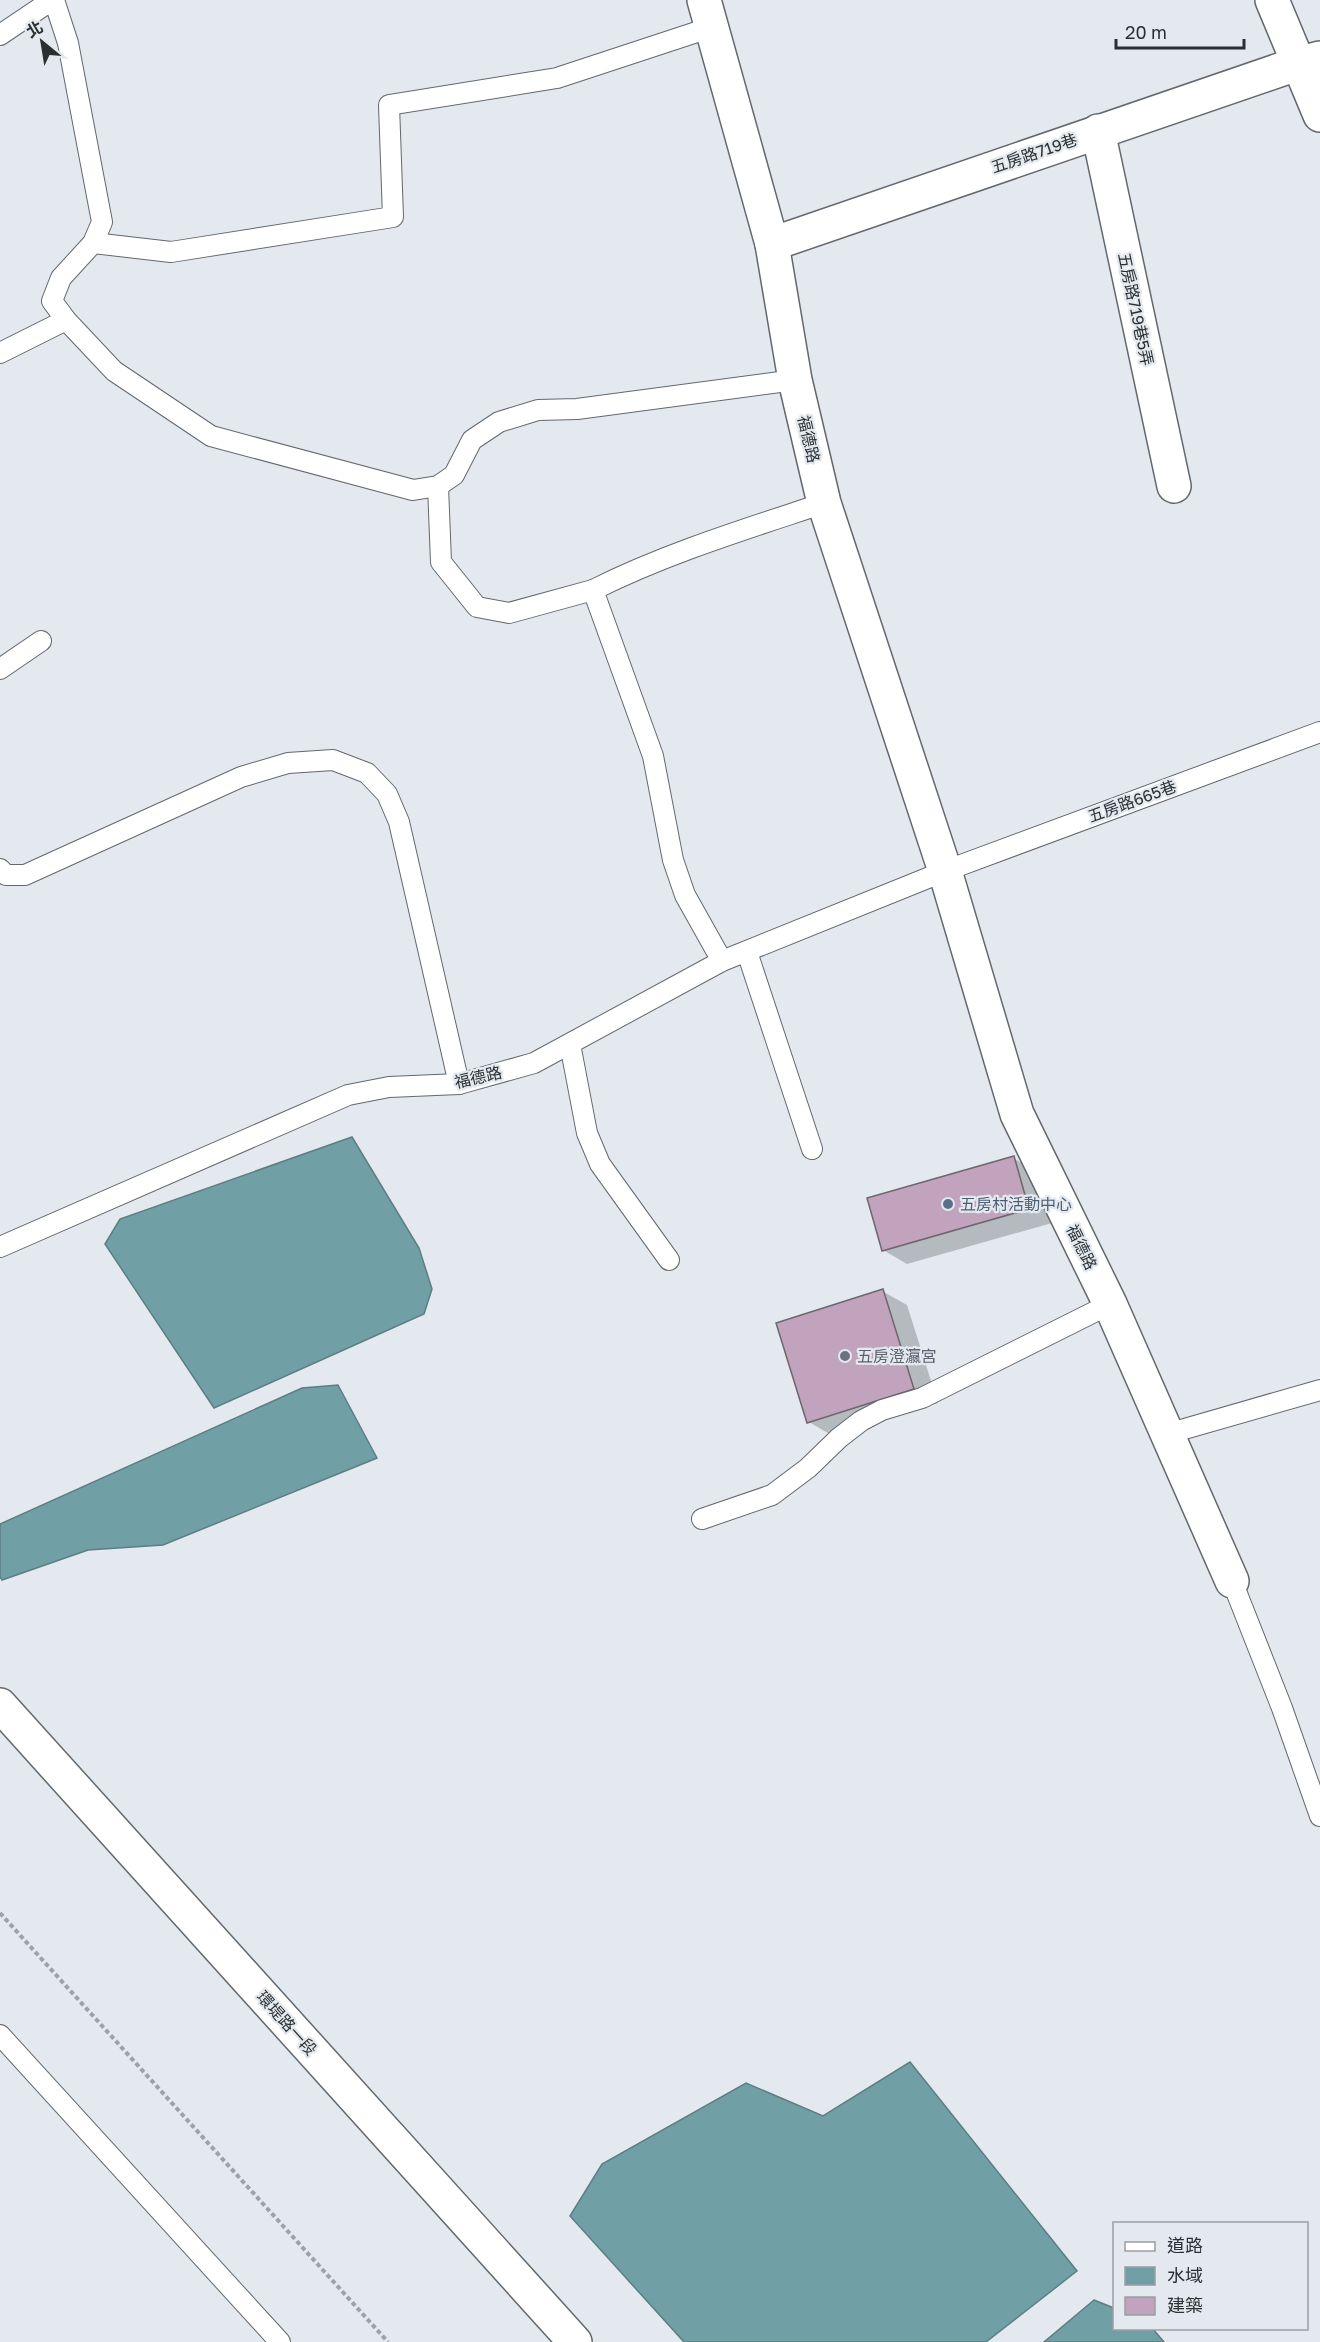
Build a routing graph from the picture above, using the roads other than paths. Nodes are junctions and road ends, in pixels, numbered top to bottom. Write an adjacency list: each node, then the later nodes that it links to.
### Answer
1 (53, 0): 4 (lane); 8 (lane)
2 (1272, 0): 5 (street)
3 (708, 14): 8 (lane); 9 (street, 福德路)
4 (0, 35)
5 (1308, 61): 6 (street); 7 (street, 五房路719巷)
6 (1320, 115)
7 (1098, 131): 9 (street, 五房路719巷); 14 (street, 五房路719巷5弄)
8 (93, 243): 10 (lane)
9 (772, 244): 12 (street, 福德路)
10 (66, 320): 11 (lane); 13 (lane)
11 (0, 353)
12 (795, 380): 13 (lane); 15 (street, 福德路)
13 (438, 486): 16 (lane)
14 (1174, 486)
15 (824, 503): 16 (lane); 21 (street, 福德路)
16 (593, 590): 23 (lane)
17 (41, 640): 18 (lane)
18 (0, 669)
19 (1320, 732): 21 (lane, 五房路665巷)
20 (0, 869): 25 (lane)
21 (945, 871): 22 (lane, 福德路); 29 (street, 福德路)
22 (747, 952): 23 (lane, 福德路); 26 (lane)
23 (722, 960): 24 (lane, 福德路)
24 (570, 1044): 25 (lane, 福德路); 28 (lane)
25 (459, 1084): 27 (lane, 福德路)
26 (812, 1149)
27 (0, 1246)
28 (669, 1260)
29 (1110, 1304): 31 (street, 福德路); 32 (lane)
30 (1320, 1390): 31 (lane)
31 (1167, 1434): 33 (street, 福德路)
32 (702, 1519)
33 (1232, 1581): 35 (lane)
34 (0, 1705): 38 (street, 環堤路一段)
35 (1320, 1816)
36 (0, 2035): 37 (lane)
37 (280, 2342)
38 (575, 2342)

